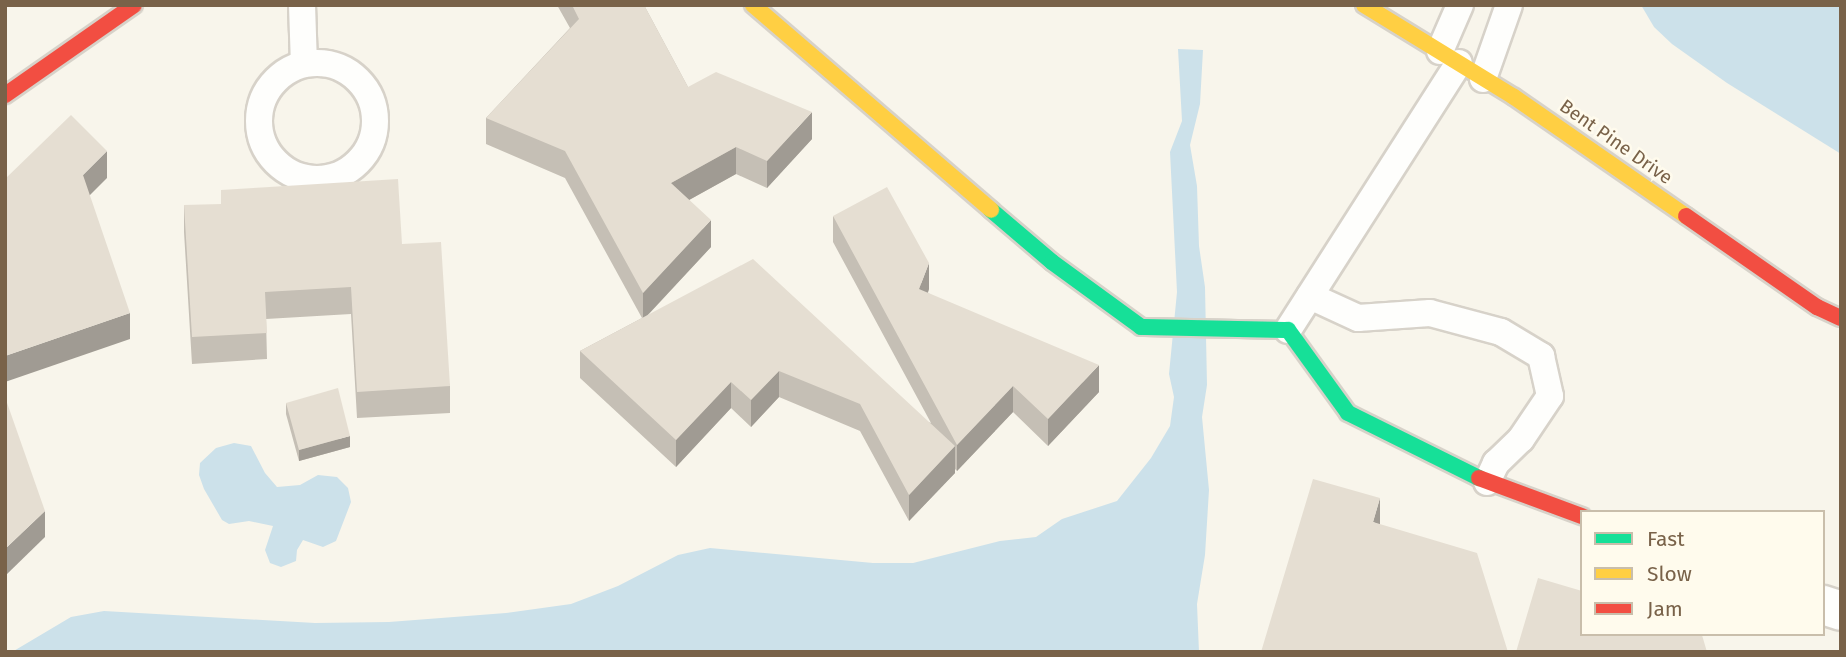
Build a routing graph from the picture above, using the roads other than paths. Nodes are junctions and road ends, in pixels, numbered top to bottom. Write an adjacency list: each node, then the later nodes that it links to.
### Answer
1 (134, 5): 10 (street)
2 (302, 5): 8 (lane)
3 (753, 5): 13 (street)
4 (1364, 5): 7 (street, Bent Pine Drive)
5 (1460, 5): 7 (lane)
6 (1509, 5): 9 (lane)
7 (1449, 57): 9 (street, Bent Pine Drive); 11 (lane)
8 (304, 64): 8 (lane)
9 (1483, 79): 12 (street, Bent Pine Drive)
10 (5, 95)
11 (1311, 296): 13 (lane); 14 (lane)
12 (1841, 318)
13 (1288, 330): 14 (street)
14 (1487, 482): 15 (street)
15 (1580, 515)

